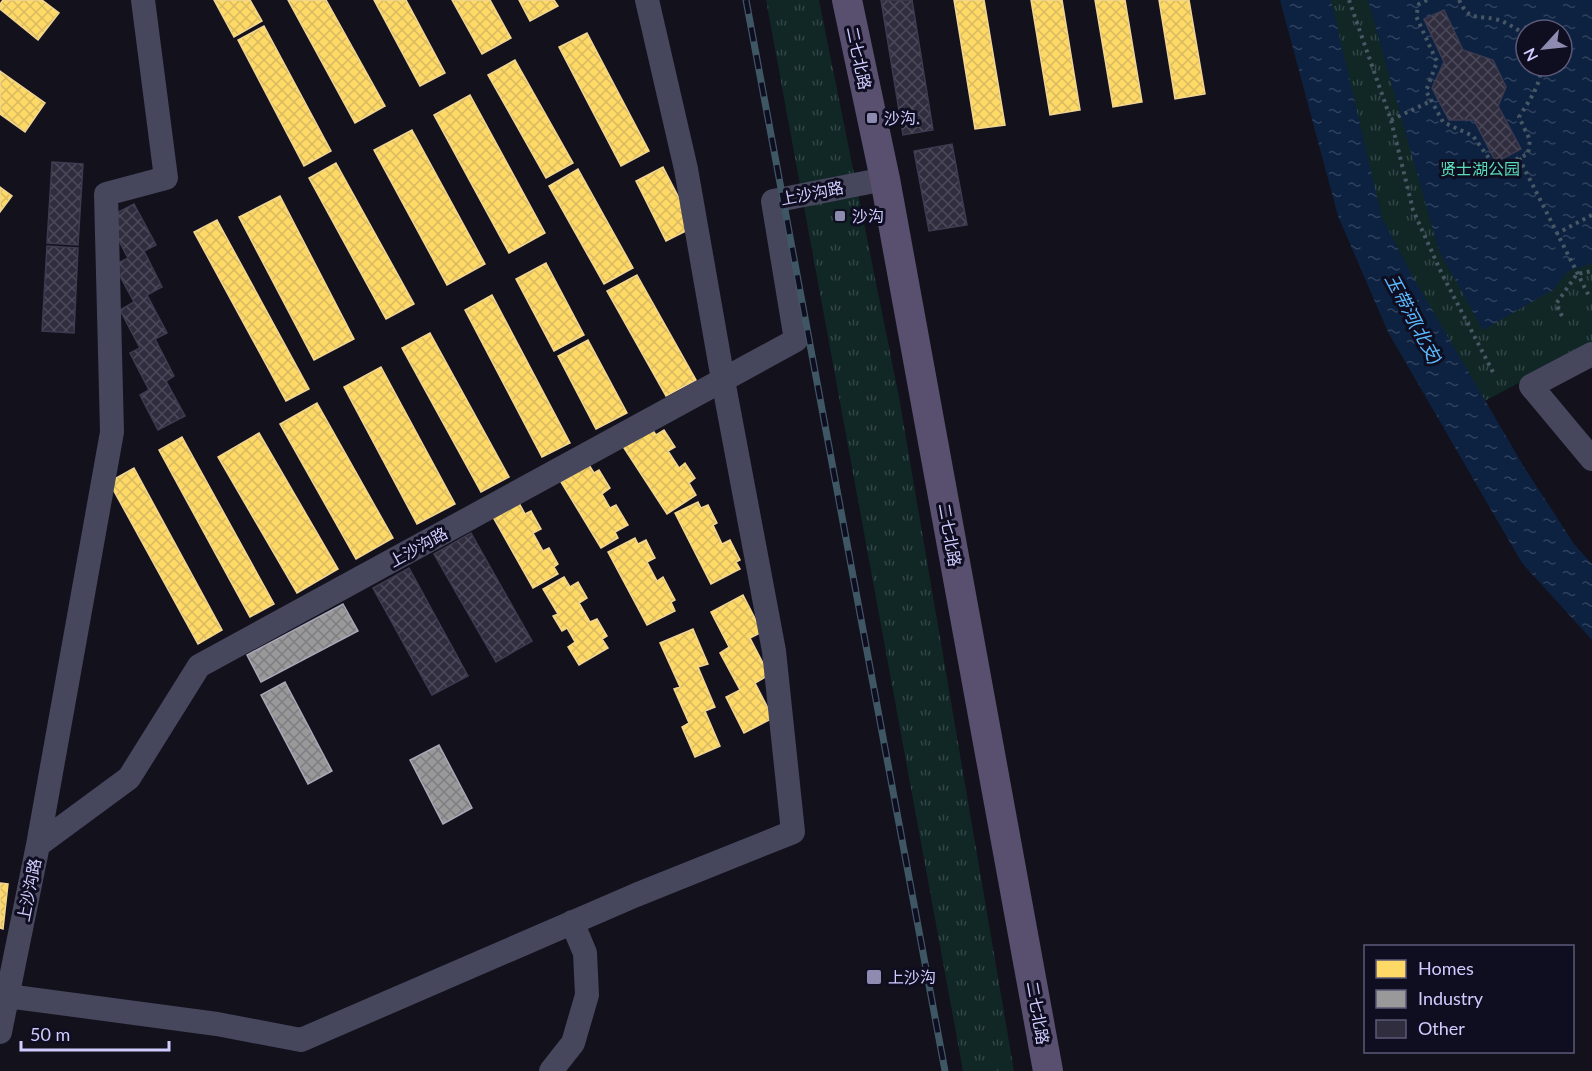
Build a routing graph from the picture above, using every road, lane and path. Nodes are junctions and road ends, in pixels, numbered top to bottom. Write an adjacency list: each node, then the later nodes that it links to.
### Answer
1 (143, 0): 23 (street)
2 (647, 0): 21 (street)
3 (847, 0): 12 (main road, 二七北路)
4 (1349, 0): 10 (path)
5 (1427, 0): 9 (path)
6 (1459, 0): 7 (path)
7 (1514, 27)
8 (1539, 78): 11 (path)
9 (1431, 101): 10 (path); 11 (path)
10 (1391, 120): 20 (path)
11 (1519, 158): 14 (path)
12 (885, 178): 21 (street, 上沙沟路); 28 (main road, 二七北路)
13 (1592, 215): 14 (path)
14 (1556, 234): 16 (path)
15 (1592, 271): 16 (path)
16 (1577, 274): 17 (path); 18 (path)
17 (1590, 298)
18 (1562, 316)
19 (1592, 354): 22 (street)
20 (1496, 376)
21 (723, 380): 23 (street, 上沙沟路); 24 (street)
22 (1592, 459)
23 (38, 845): 25 (street, 上沙沟路)
24 (572, 922): 25 (street); 27 (street)
25 (7, 996): 26 (street, 上沙沟路)
26 (0, 1032)
27 (550, 1071)
28 (1048, 1071)

